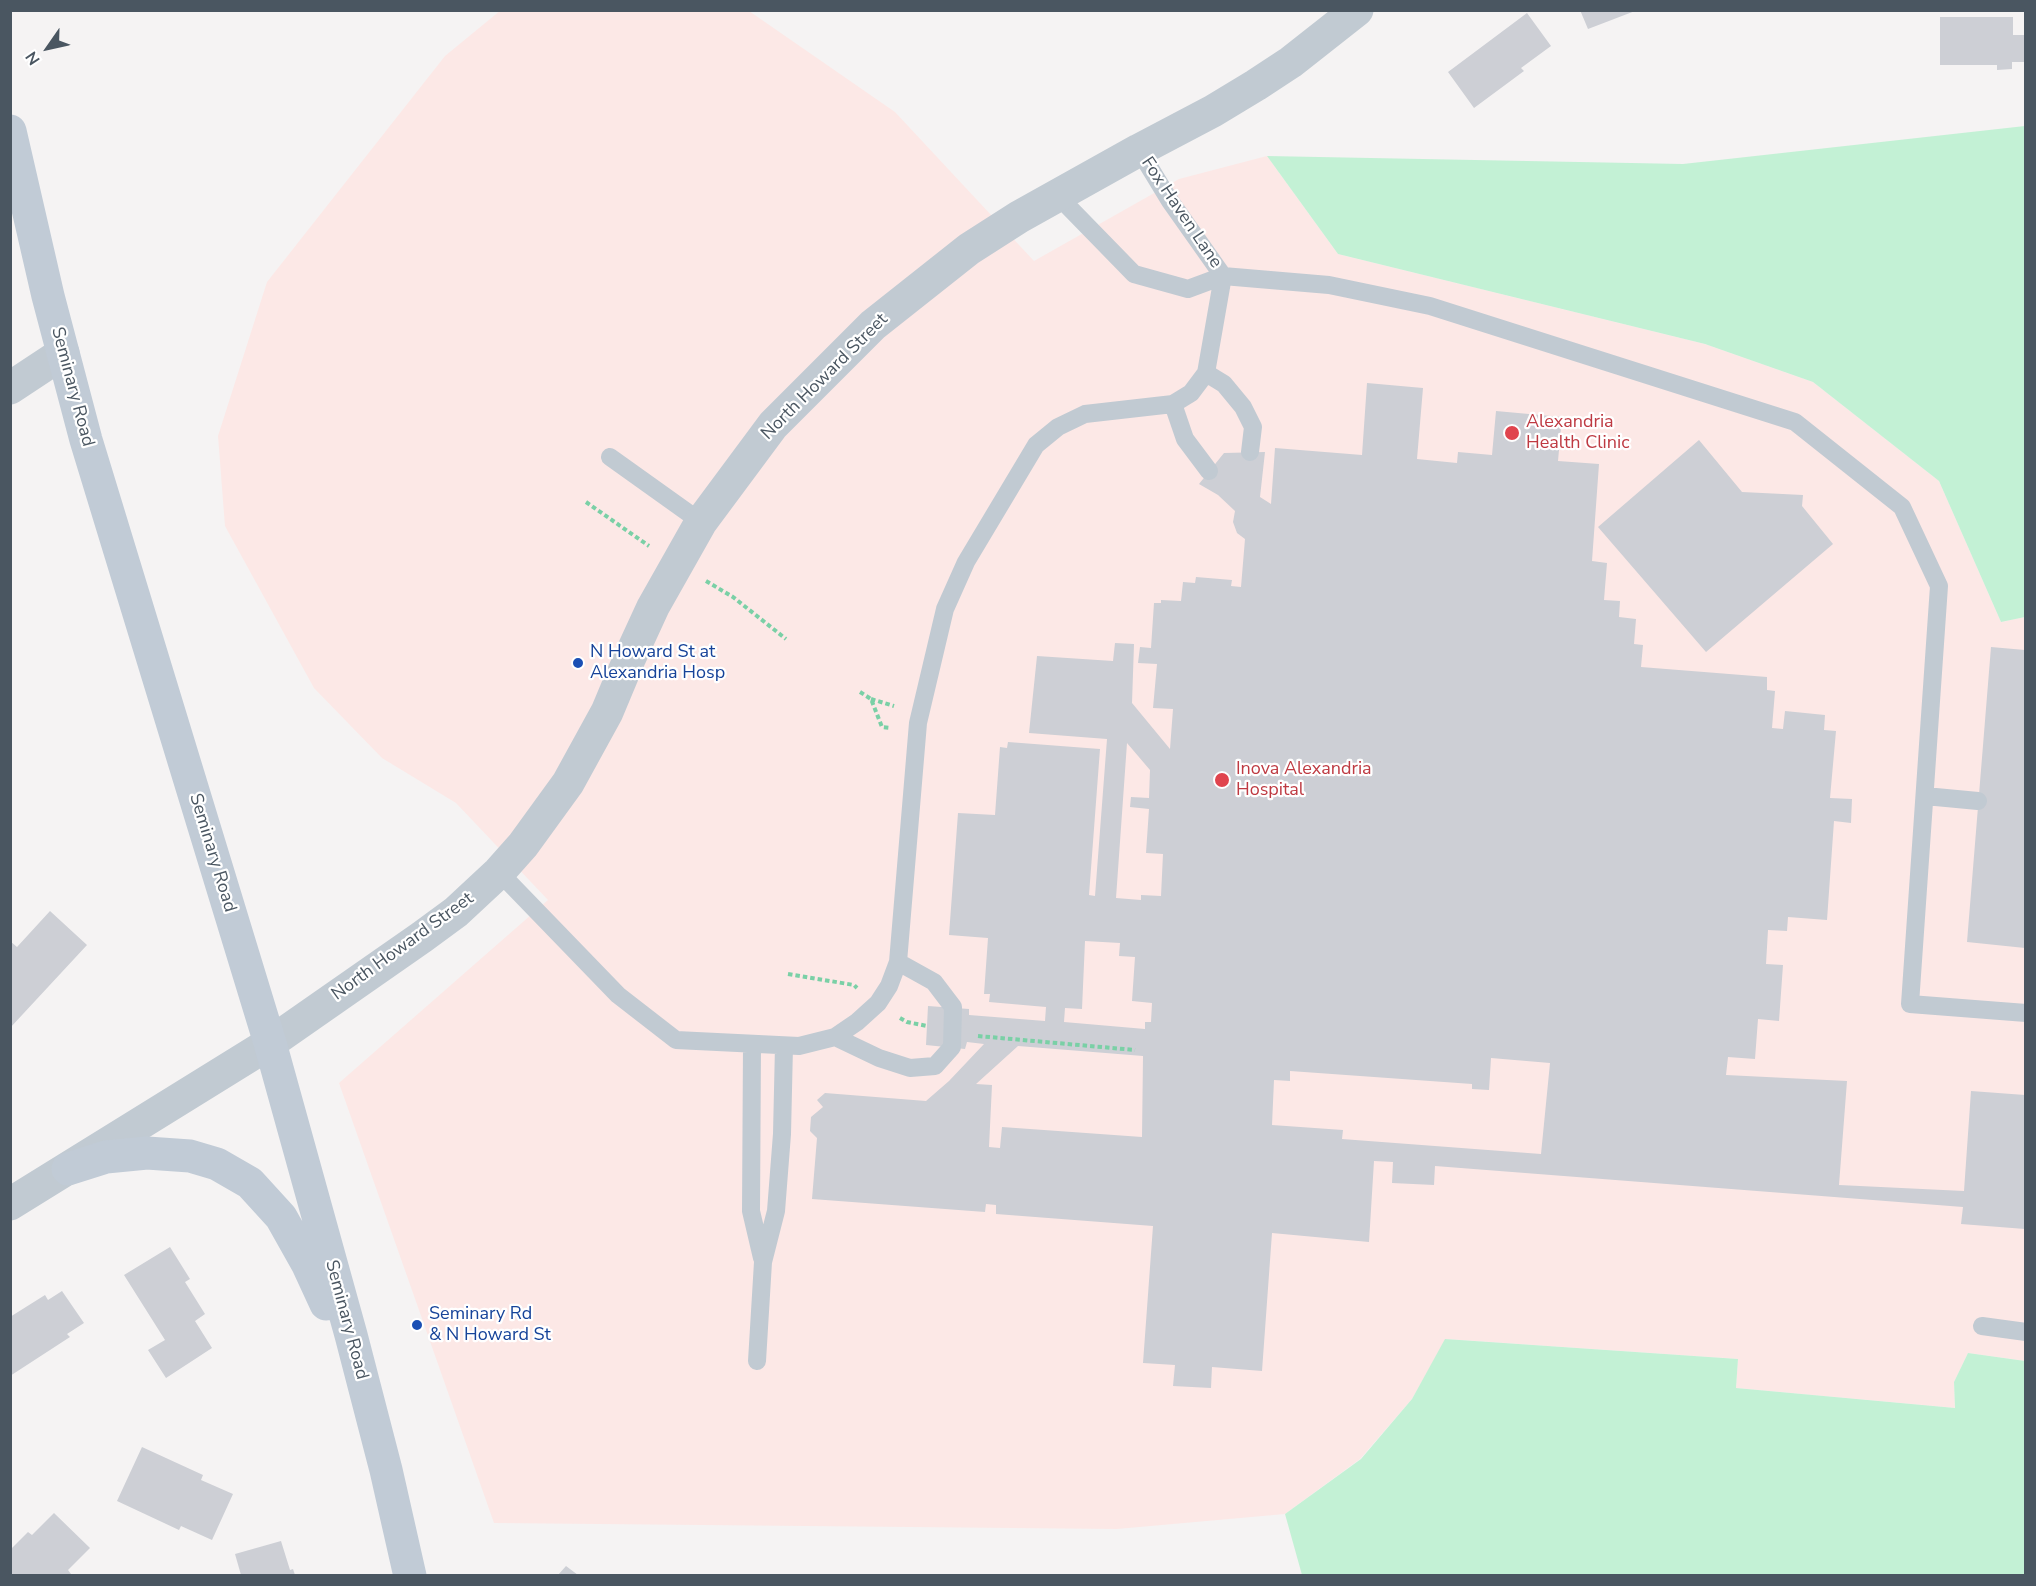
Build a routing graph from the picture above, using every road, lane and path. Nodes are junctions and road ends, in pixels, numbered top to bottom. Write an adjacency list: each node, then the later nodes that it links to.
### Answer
1 (1357, 10): 3 (street, North Howard Street)
2 (10, 131): 6 (main road, Seminary Road)
3 (1139, 150): 4 (street, North Howard Street); 5 (lane, Fox Haven Lane)
4 (1058, 195): 5 (lane); 13 (street, North Howard Street)
5 (1223, 276): 7 (lane); 18 (lane)
6 (63, 353): 8 (street); 24 (main road, Seminary Road)
7 (1206, 373): 9 (lane); 10 (lane)
8 (10, 387)
9 (1173, 404): 12 (lane); 21 (lane)
10 (1250, 452)
11 (610, 457): 13 (lane)
12 (1209, 471)
13 (701, 522): 20 (street, North Howard Street)
14 (860, 692): 15 (path)
15 (871, 699): 16 (path); 17 (path)
16 (899, 708)
17 (895, 722)
18 (1925, 796): 19 (lane); 22 (lane)
19 (1978, 801)
20 (499, 872): 24 (street, North Howard Street); 25 (lane)
21 (898, 962): 23 (lane); 23 (lane)
22 (2025, 1013)
23 (835, 1037): 26 (lane)
24 (270, 1043): 27 (street, North Howard Street); 33 (main road, Seminary Road)
25 (752, 1045): 26 (lane); 29 (lane)
26 (784, 1046): 29 (lane)
27 (68, 1168): 28 (street, North Howard Street); 33 (main road)
28 (10, 1204)
29 (763, 1262): 32 (lane)
30 (1982, 1326): 31 (lane)
31 (2025, 1332)
32 (757, 1361)
33 (366, 1393): 34 (main road, Seminary Road)
34 (410, 1575)

